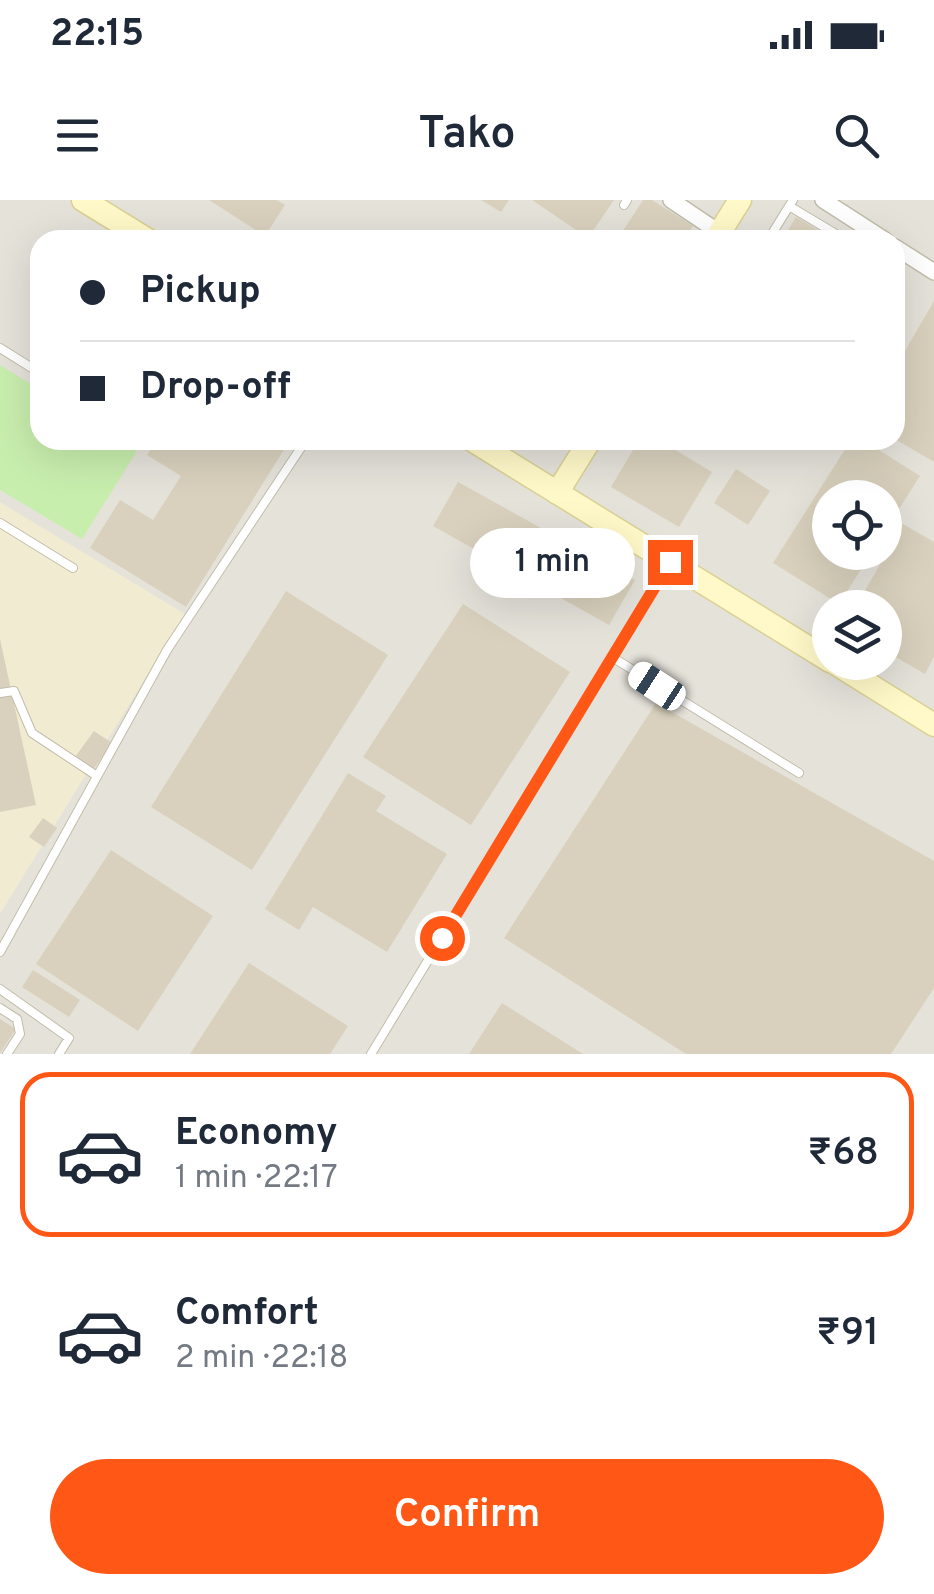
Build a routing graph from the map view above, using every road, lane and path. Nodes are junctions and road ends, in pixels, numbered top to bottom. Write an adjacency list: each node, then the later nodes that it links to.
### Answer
1 (83, 200): 6 (street)
2 (671, 200): 7 (street)
3 (740, 200): 8 (street)
4 (824, 200): 11 (street)
5 (791, 203): 9 (lane); 10 (lane)
6 (118, 230)
7 (710, 230)
8 (722, 230)
9 (774, 230)
10 (831, 230)
11 (870, 230)
12 (905, 253): 13 (street)
13 (934, 272)
14 (0, 348): 15 (lane)
15 (30, 367)
16 (299, 450): 29 (lane)
17 (488, 450): 19 (street)
18 (584, 450): 19 (street)
19 (557, 492): 21 (street)
20 (0, 523): 22 (lane)
21 (670, 562): 23 (street); 24 (lane)
22 (72, 568)
23 (812, 650)
24 (612, 657): 28 (lane); 35 (lane)
25 (861, 680): 27 (street)
26 (0, 693): 29 (lane)
27 (934, 725)
28 (800, 774)
29 (97, 776): 30 (lane)
30 (0, 952)
31 (0, 990): 34 (lane)
32 (0, 1008): 33 (lane)
33 (7, 1054)
34 (59, 1054)
35 (372, 1054)

